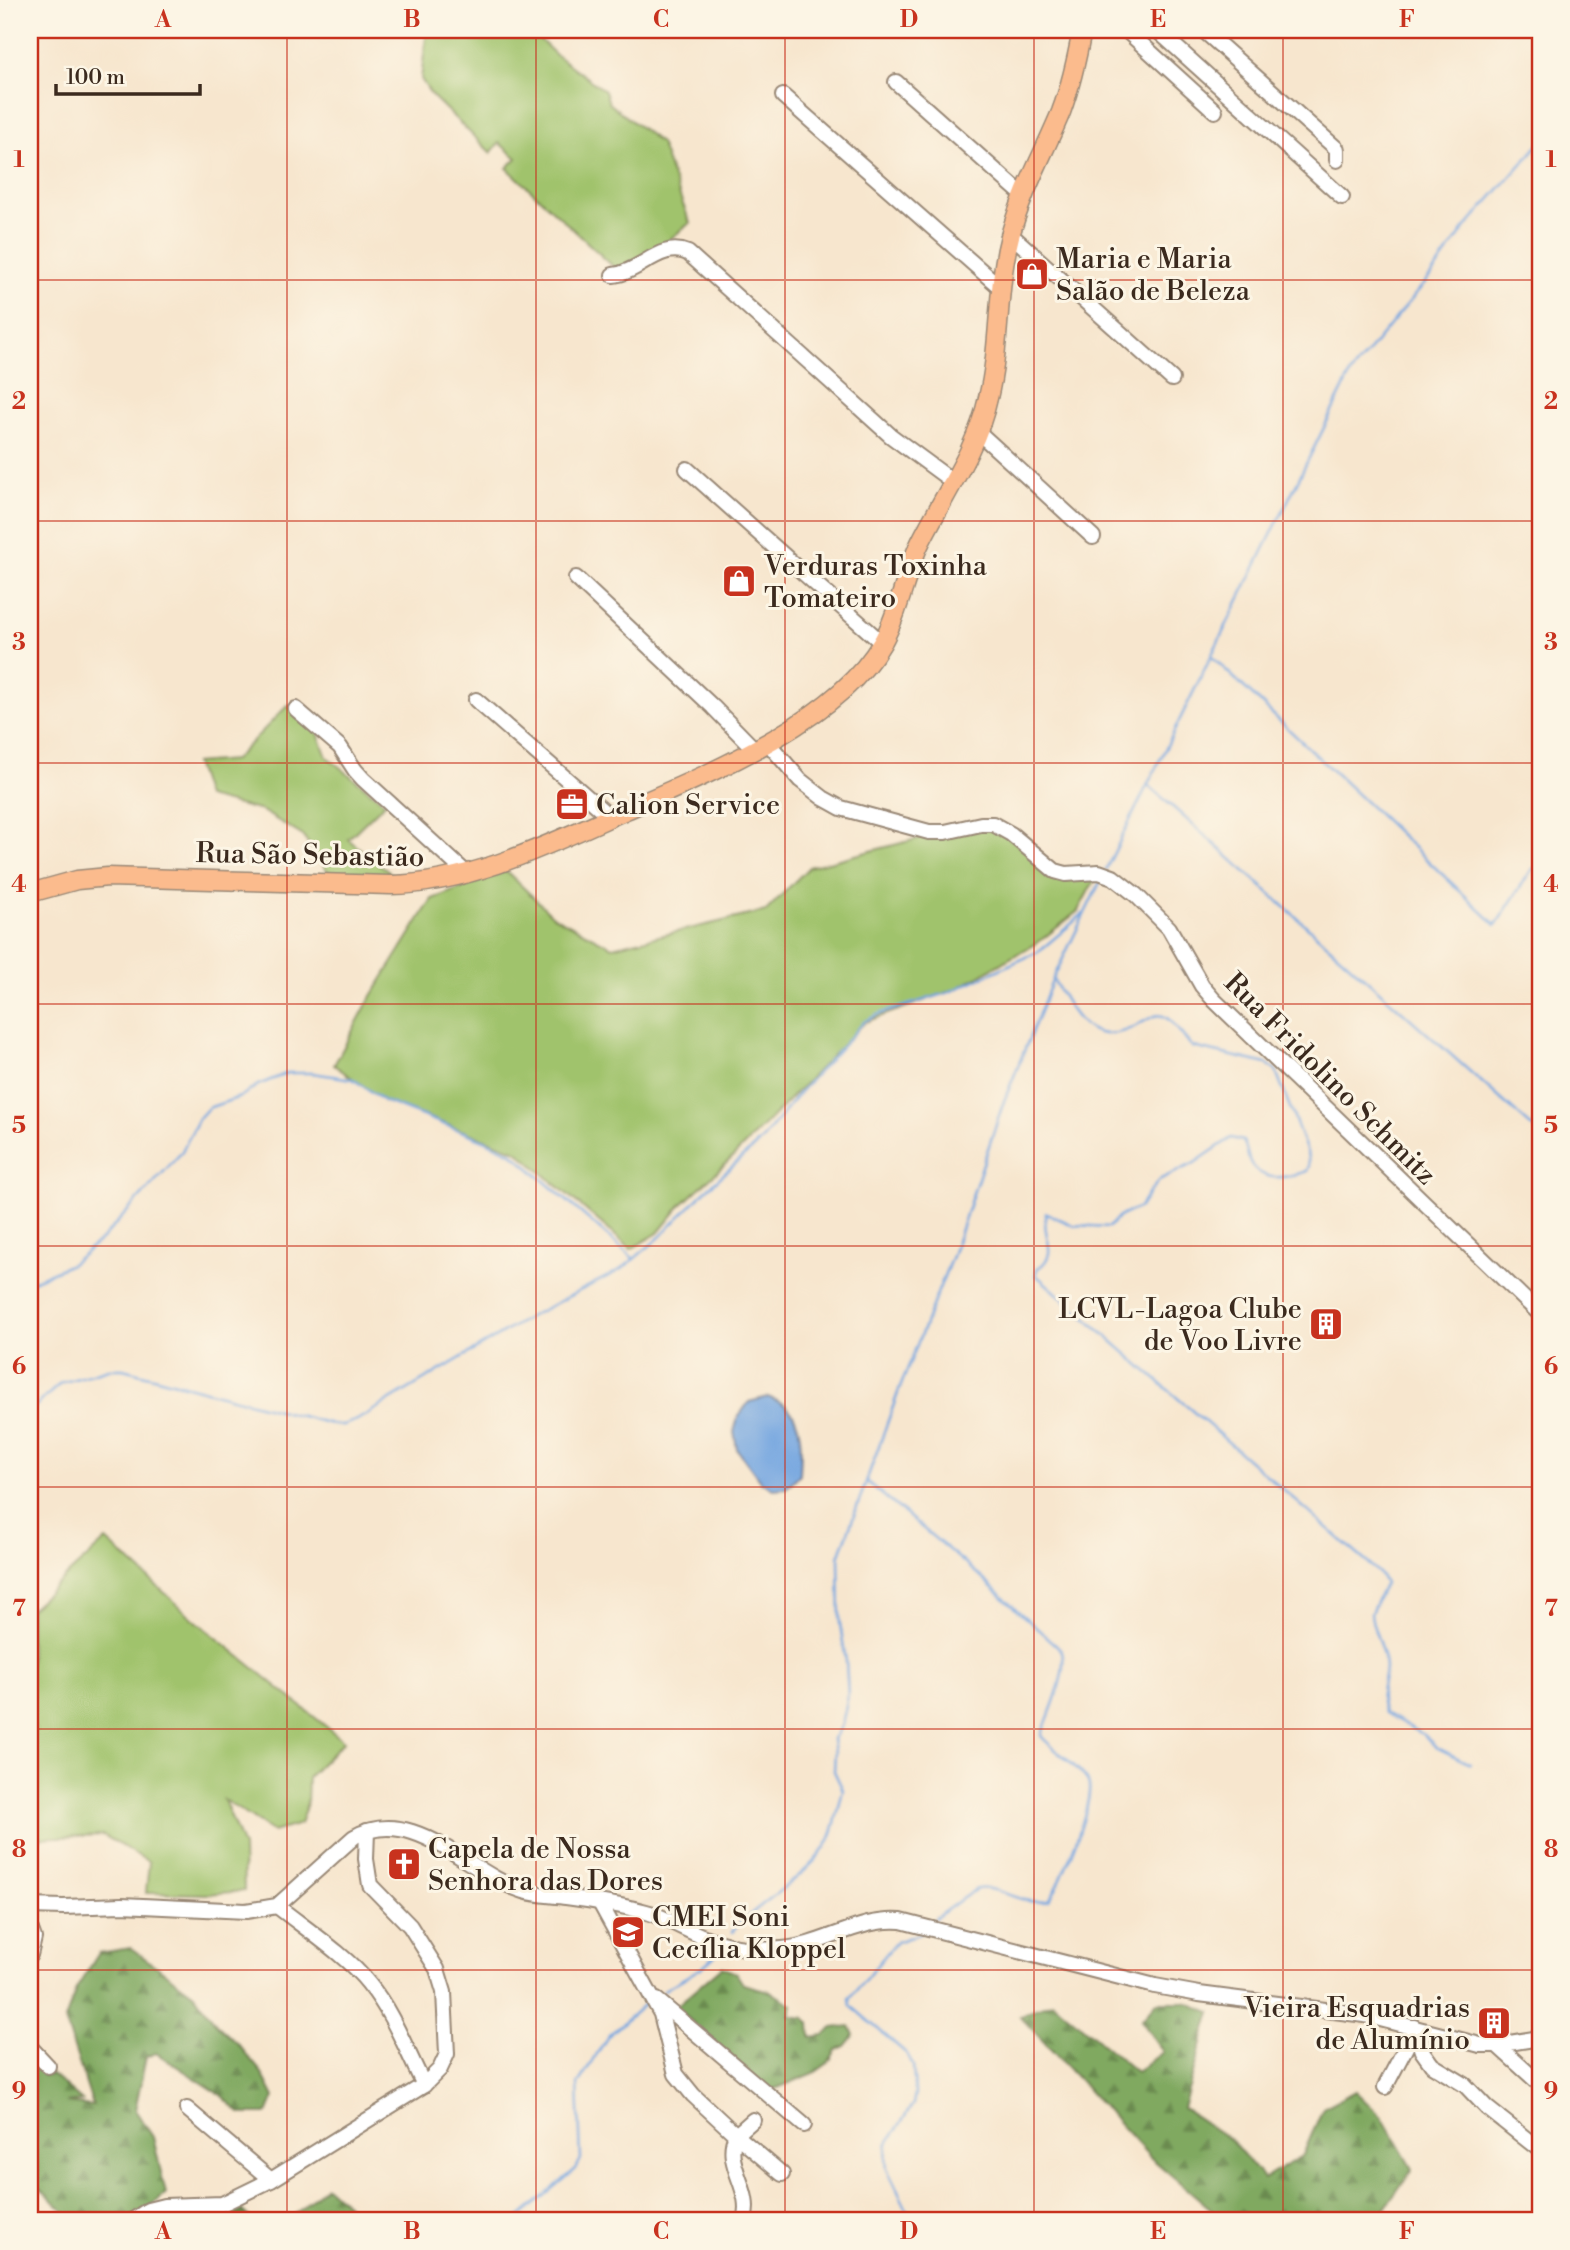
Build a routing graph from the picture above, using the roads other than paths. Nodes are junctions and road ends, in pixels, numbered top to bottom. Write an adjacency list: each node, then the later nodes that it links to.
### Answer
1 (1082, 30): 9 (main road, Rua São Sebastião)
2 (1125, 30): 7 (street)
3 (1157, 30): 10 (street)
4 (1203, 30): 8 (street)
5 (897, 82): 9 (street)
6 (783, 96): 13 (street)
7 (1215, 111)
8 (1337, 160)
9 (1024, 196): 11 (main road, Rua São Sebastião)
10 (1342, 197)
11 (1010, 234): 13 (main road, Rua São Sebastião); 14 (street)
12 (613, 275): 17 (street)
13 (1001, 288): 15 (main road, Rua São Sebastião)
14 (1172, 379)
15 (977, 431): 17 (main road, Rua São Sebastião); 18 (street)
16 (687, 469): 20 (street)
17 (952, 481): 20 (main road, Rua São Sebastião)
18 (1093, 537)
19 (576, 578): 24 (street, Rua Fridolino Schmitz)
20 (882, 643): 24 (main road, Rua São Sebastião)
21 (476, 700): 25 (street)
22 (296, 709): 26 (street)
23 (536, 744): 25 (street)
24 (762, 746): 25 (main road, Rua São Sebastião); 28 (street, Rua Fridolino Schmitz)
25 (613, 816): 26 (main road, Rua São Sebastião)
26 (467, 874): 27 (main road, Rua São Sebastião)
27 (30, 893)
28 (1540, 1314)
29 (367, 1831): 30 (street); 32 (street); 42 (street)
30 (600, 1903): 35 (street); 36 (street)
31 (30, 1906): 32 (street)
32 (277, 1906): 42 (street)
33 (30, 1927): 34 (street)
34 (30, 1955)
35 (650, 1994): 46 (street); 47 (street)
36 (1415, 2029): 38 (street); 43 (street); 48 (street)
37 (1540, 2038): 38 (street)
38 (1497, 2045): 41 (street)
39 (30, 2047): 40 (street)
40 (48, 2066)
41 (1540, 2084)
42 (424, 2085): 50 (street)
43 (1385, 2087)
44 (187, 2109): 50 (street)
45 (753, 2120): 47 (street)
46 (804, 2125)
47 (736, 2135): 49 (street); 52 (street)
48 (1540, 2150)
49 (782, 2174)
50 (271, 2180): 51 (street)
51 (133, 2220)
52 (744, 2220)

